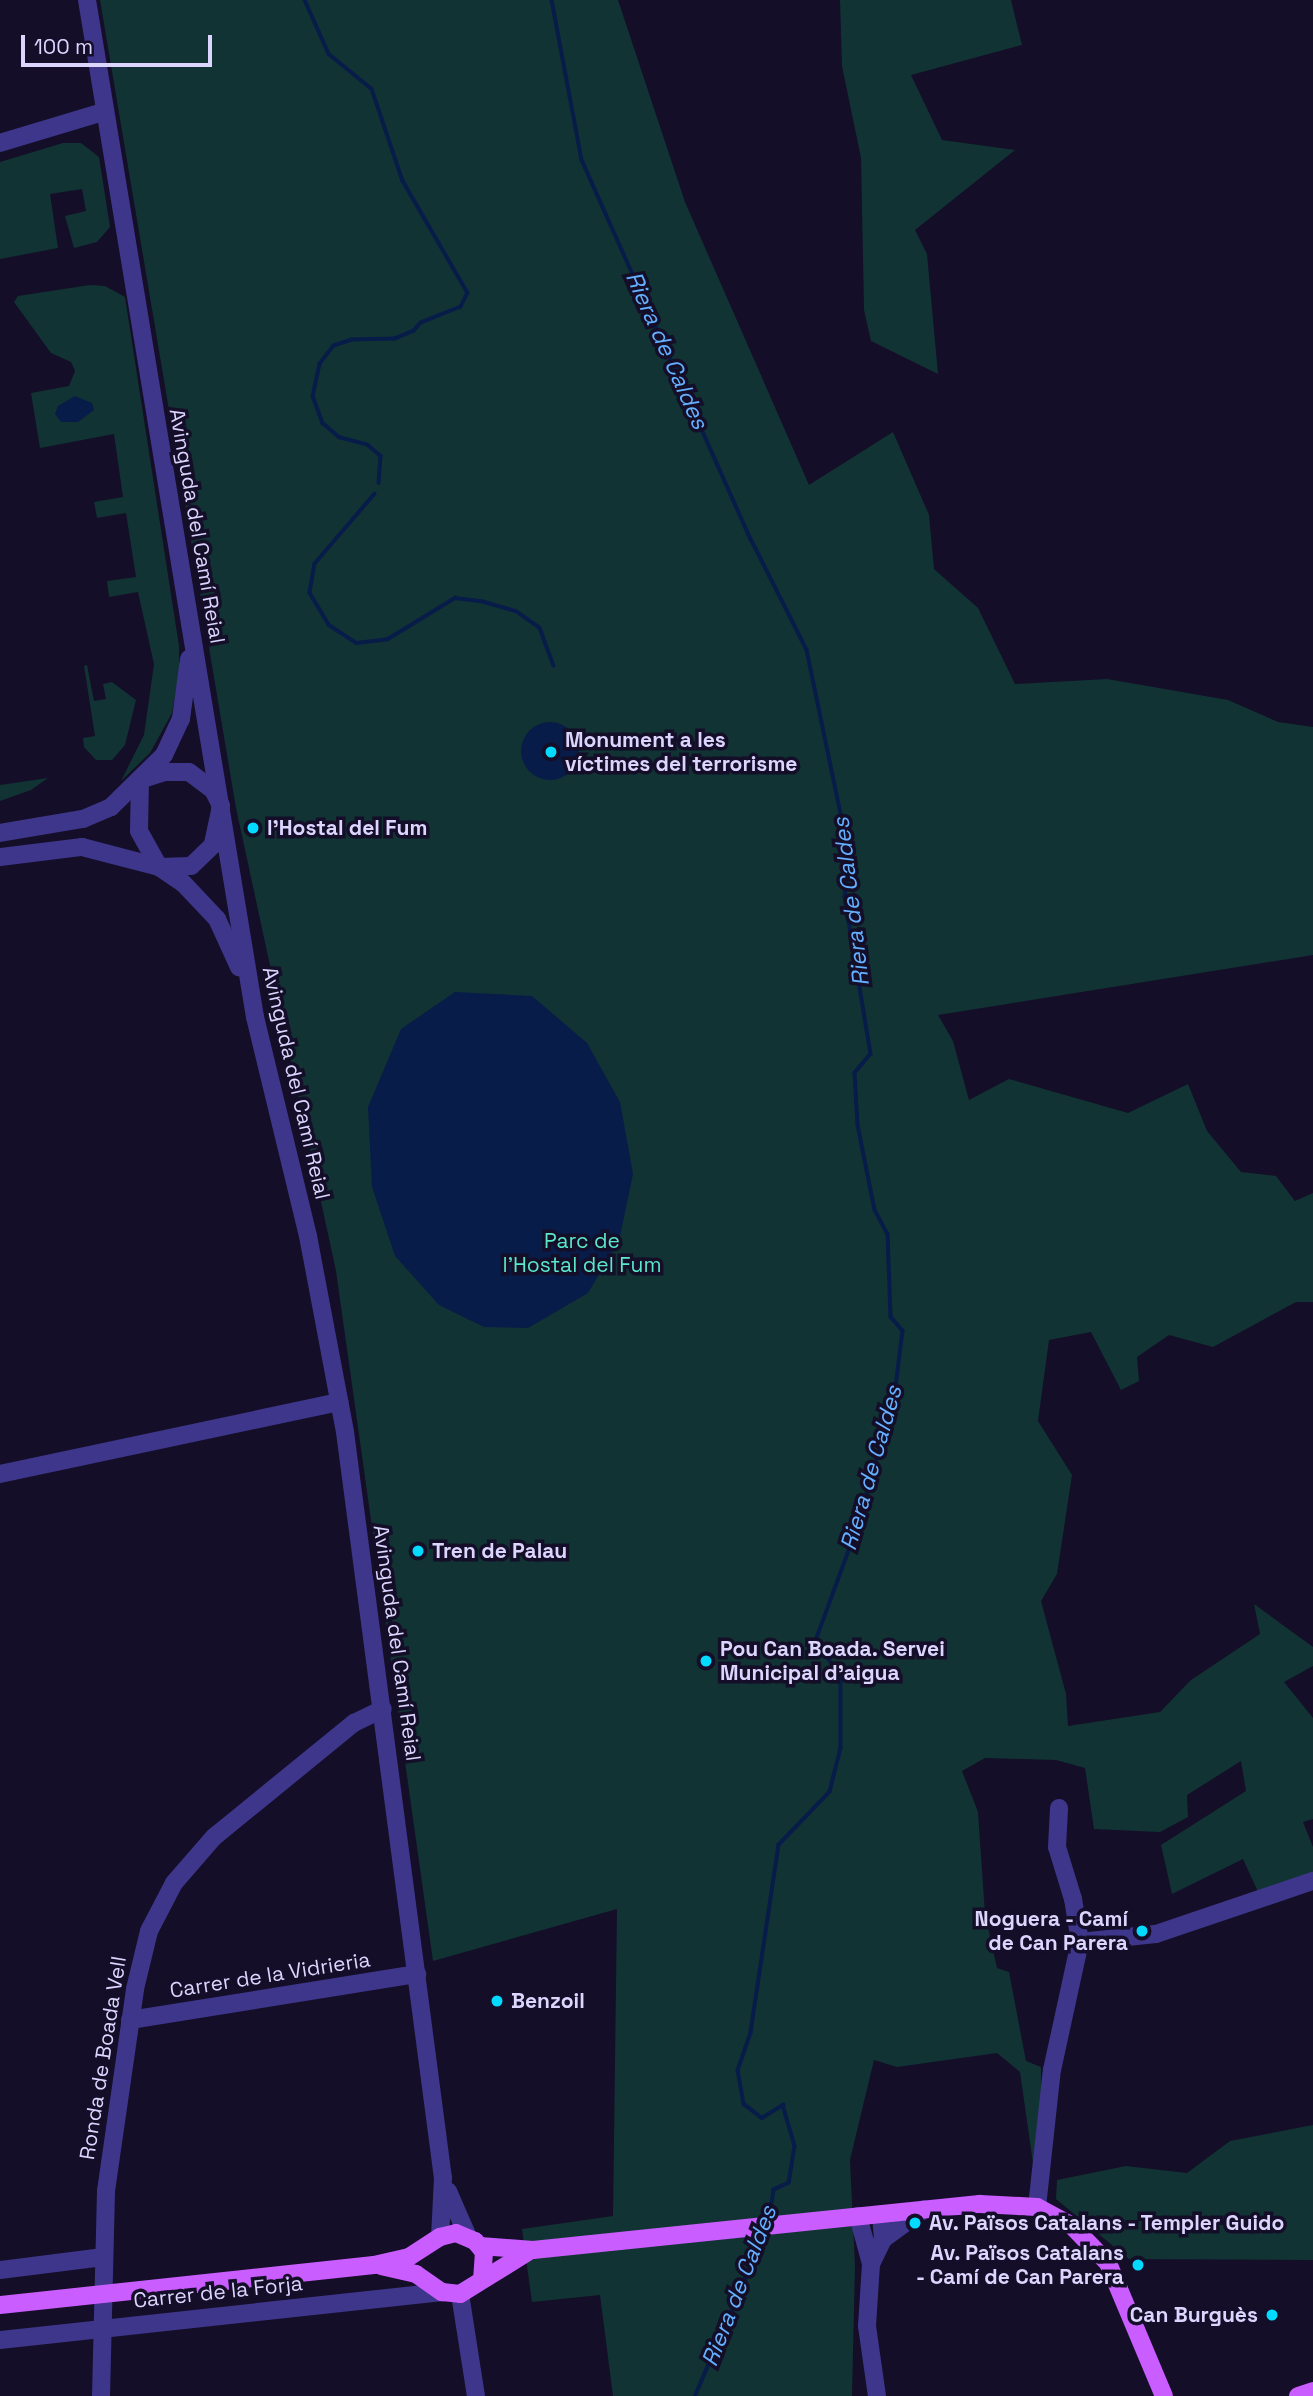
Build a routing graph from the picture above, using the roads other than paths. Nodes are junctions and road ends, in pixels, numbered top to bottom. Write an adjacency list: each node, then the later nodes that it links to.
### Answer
1 (87, 0): 2 (street, Avinguda del Camí Reial)
2 (103, 112): 3 (street); 4 (street, Avinguda del Camí Reial)
3 (0, 143)
4 (191, 628): 5 (street); 6 (street, Avinguda del Camí Reial)
5 (140, 779): 6 (street); 7 (street); 9 (street)
6 (221, 806): 9 (street); 10 (street, Avinguda del Camí Reial)
7 (0, 833)
8 (0, 857): 9 (street)
9 (159, 867): 10 (street)
10 (255, 1017): 11 (street, Avinguda del Camí Reial)
11 (339, 1402): 12 (street); 13 (street, Avinguda del Camí Reial)
12 (0, 1474)
13 (383, 1709): 17 (street, Avinguda del Camí Reial); 18 (street, Ronda de Boada Vell)
14 (1059, 1808): 16 (street)
15 (1313, 1881): 16 (street)
16 (1080, 1942): 20 (street)
17 (417, 1974): 18 (street, Carrer de la Vidrieria); 19 (street, Avinguda del Camí Reial)
18 (130, 2020): 28 (street, Ronda de Boada Vell)
19 (443, 2178): 25 (street, Avinguda del Camí Reial); 26 (street, Avinguda del Camí Reial)
20 (1037, 2207): 21 (main road); 42 (main road)
21 (924, 2209): 22 (main road); 24 (street)
22 (881, 2214): 23 (main road); 24 (street)
23 (858, 2216): 27 (main road); 29 (street)
24 (883, 2240): 29 (street)
25 (474, 2241): 26 (main road); 27 (main road); 32 (main road)
26 (435, 2242): 30 (main road); 33 (main road)
27 (533, 2250): 32 (main road)
28 (103, 2257): 31 (street); 36 (street, Ronda de Boada Vell)
29 (871, 2264): 41 (street)
30 (374, 2265): 33 (main road); 35 (main road)
31 (0, 2270)
32 (482, 2279): 34 (main road)
33 (436, 2286): 34 (main road); 36 (street, Carrer de la Forja)
34 (460, 2294): 40 (street)
35 (0, 2305)
36 (100, 2328): 37 (street, Carrer de la Forja); 39 (street, Ronda de Boada Vell)
37 (0, 2340)
38 (1313, 2391): 43 (main road)
39 (101, 2396)
40 (476, 2396)
41 (877, 2396)
42 (1164, 2396)
43 (1298, 2396)

